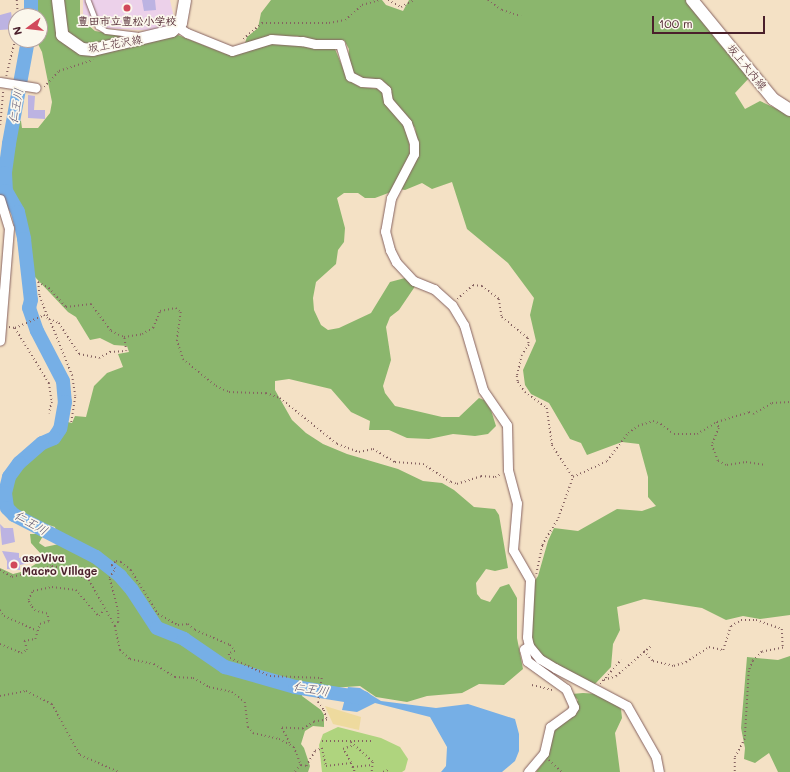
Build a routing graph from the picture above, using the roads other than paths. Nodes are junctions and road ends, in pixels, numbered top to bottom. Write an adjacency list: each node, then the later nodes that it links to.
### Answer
1 (58, 0): 6 (main road, 坂上花沢線)
2 (88, 0): 6 (lane)
3 (185, 0): 5 (main road)
4 (692, 0): 9 (main road, 坂上大内線)
5 (178, 27): 6 (main road, 坂上花沢線); 12 (street)
6 (153, 37)
7 (3, 82): 8 (street)
8 (33, 87)
9 (790, 110)
10 (0, 199): 11 (street)
11 (0, 340)
12 (529, 646): 13 (street); 14 (street)
13 (529, 772)
14 (659, 772)

